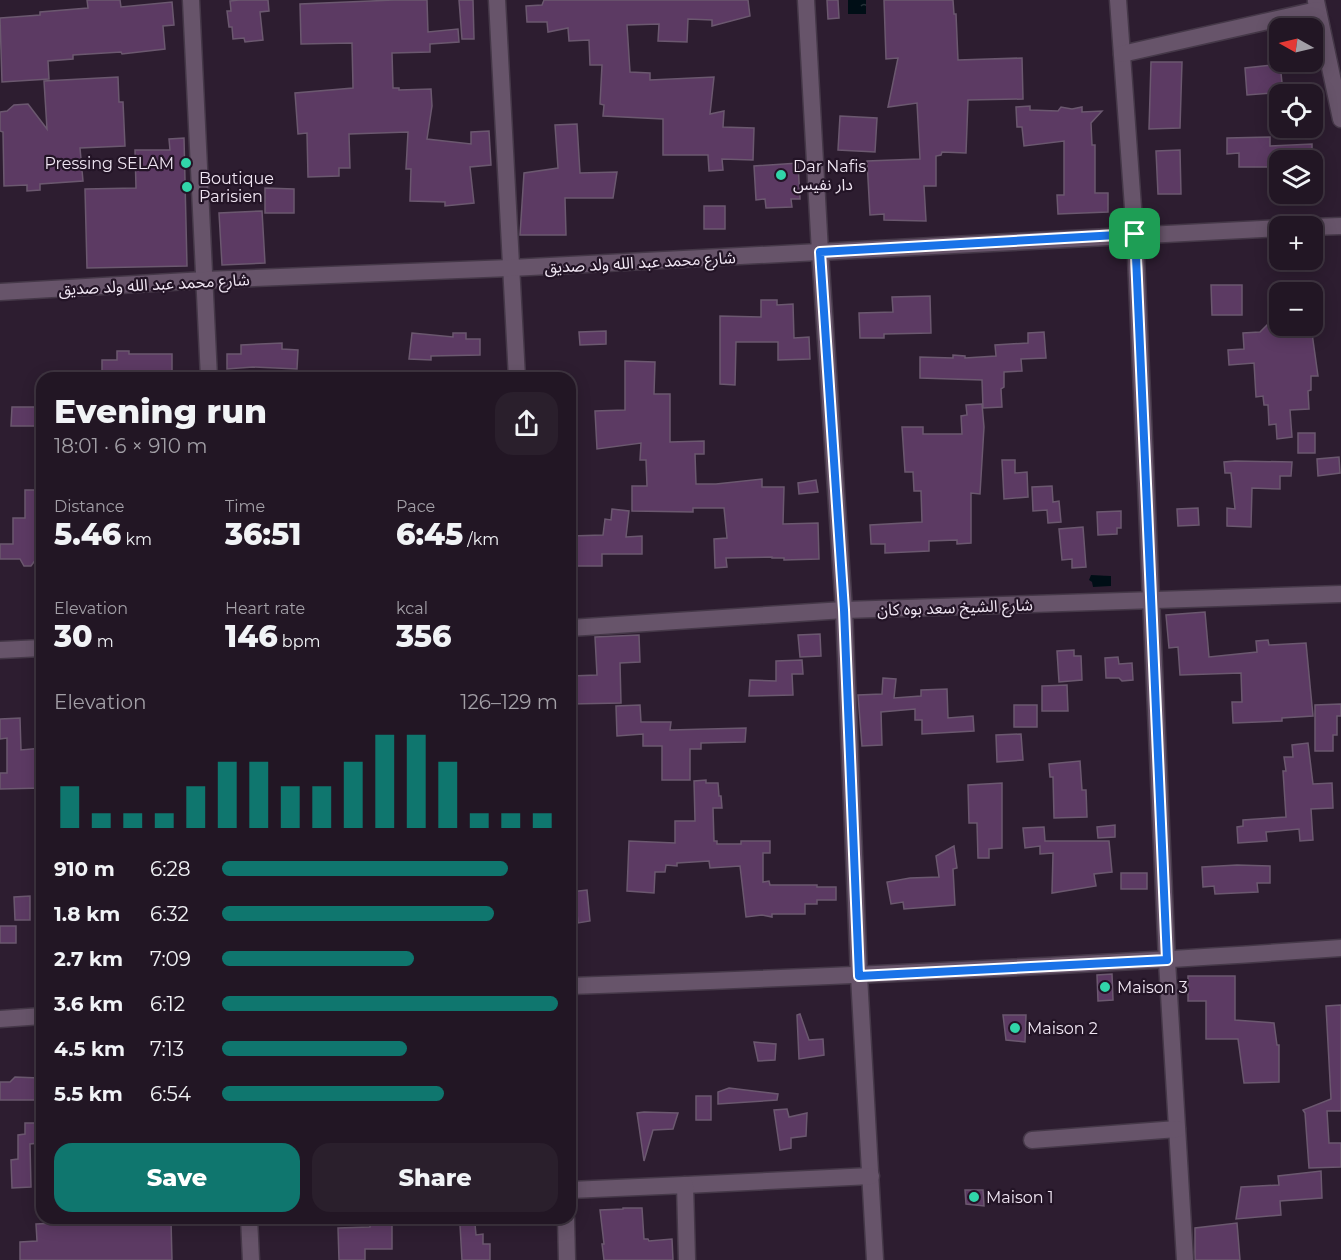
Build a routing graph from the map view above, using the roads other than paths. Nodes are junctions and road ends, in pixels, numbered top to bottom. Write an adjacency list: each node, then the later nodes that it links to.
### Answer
1 (190, 0): 14 (street)
2 (497, 0): 13 (street)
3 (806, 0): 12 (street)
4 (1118, 0): 6 (street)
5 (1316, 5): 6 (street); 7 (street)
6 (1122, 54): 11 (street)
7 (1341, 119)
8 (1341, 226): 9 (street)
9 (1323, 227)
10 (1269, 228): 11 (street, شارع محمد عبد الله ولد صديق)
11 (1135, 234): 12 (street, شارع محمد عبد الله ولد صديق); 19 (street)
12 (820, 252): 13 (street, شارع محمد عبد الله ولد صديق); 20 (street)
13 (511, 268): 14 (street, شارع محمد عبد الله ولد صديق); 17 (street)
14 (205, 280): 15 (street, شارع محمد عبد الله ولد صديق); 16 (street)
15 (0, 292)
16 (209, 372)
17 (517, 372)
18 (1341, 594): 19 (street, شارع الشيخ سعد بوه كان)
19 (1150, 600): 20 (street, شارع الشيخ سعد بوه كان); 25 (street)
20 (844, 610): 21 (street, شارع الشيخ سعد بوه كان); 26 (street)
21 (576, 628)
22 (36, 648): 23 (street)
23 (0, 650)
24 (1341, 948): 25 (street)
25 (1167, 960): 26 (street); 30 (street)
26 (859, 976): 27 (street); 32 (street)
27 (576, 986)
28 (36, 1017): 29 (street)
29 (0, 1018)
30 (1177, 1129): 31 (street); 41 (street)
31 (1032, 1140)
32 (871, 1176): 33 (street); 40 (street)
33 (685, 1185): 34 (street); 39 (street)
34 (576, 1190)
35 (249, 1224): 37 (street)
36 (566, 1224): 38 (street)
37 (251, 1260)
38 (567, 1260)
39 (687, 1260)
40 (875, 1260)
41 (1185, 1260)

